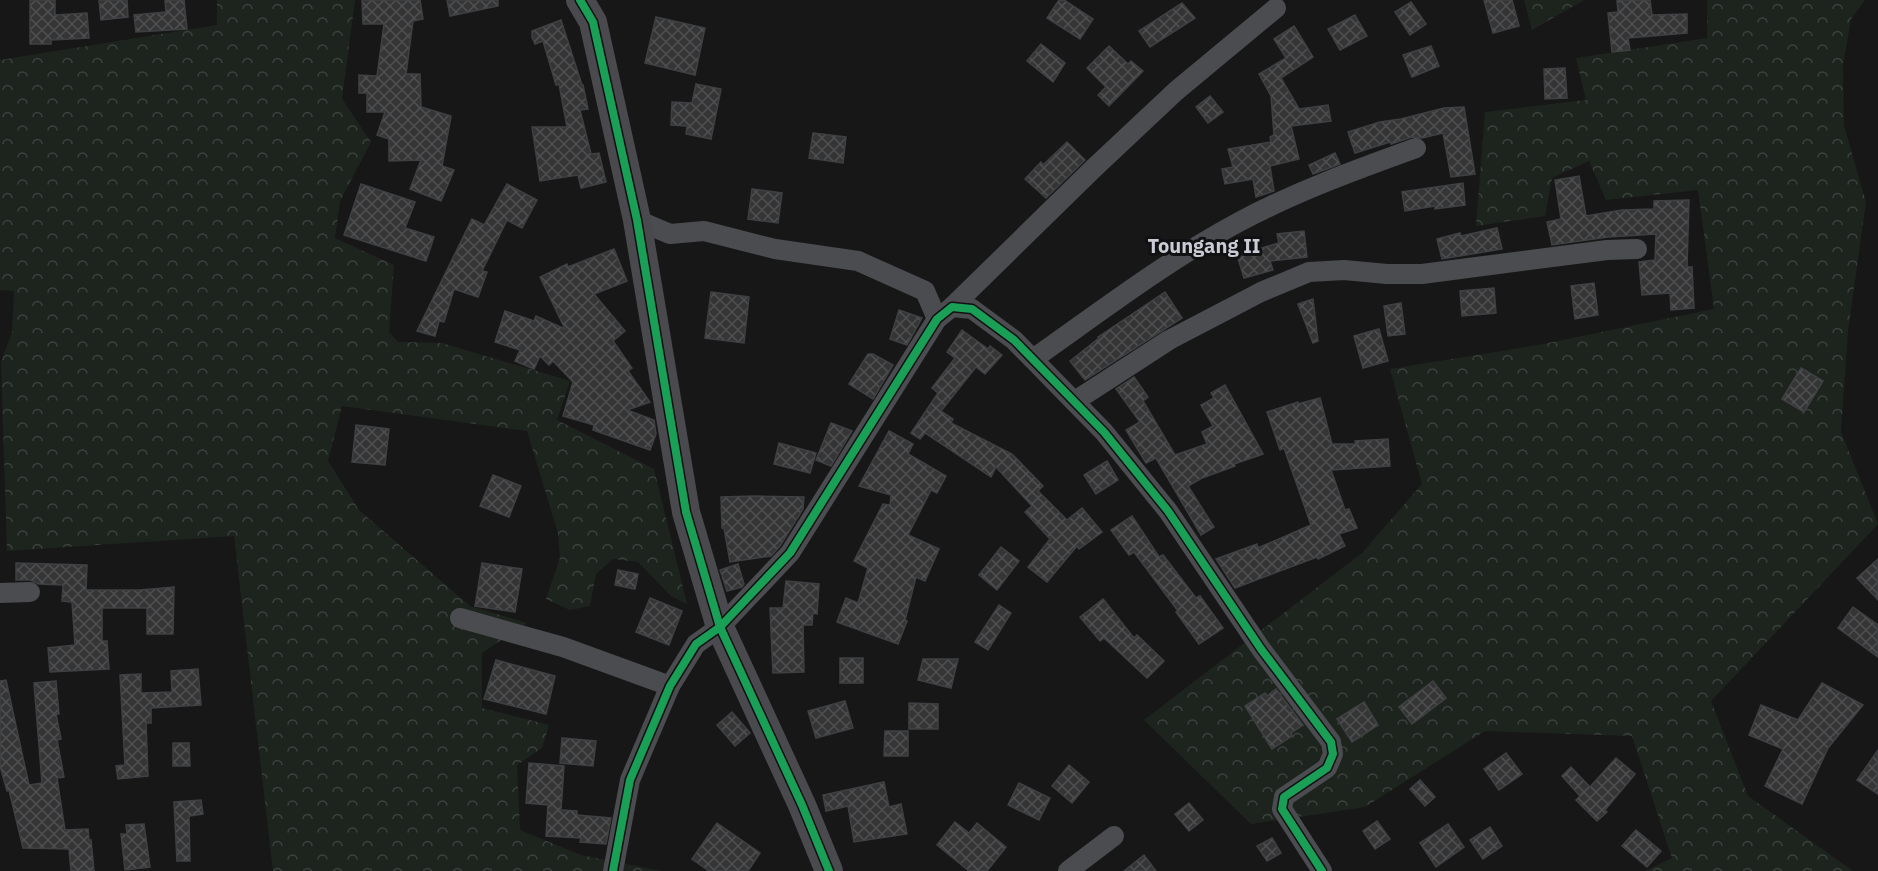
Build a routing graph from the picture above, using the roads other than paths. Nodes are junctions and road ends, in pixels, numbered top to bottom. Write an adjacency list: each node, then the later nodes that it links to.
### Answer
1 (580, 0): 4 (street)
2 (1276, 8): 6 (street)
3 (1416, 148): 7 (street)
4 (637, 220): 6 (street); 12 (street)
5 (1637, 249): 8 (street)
6 (945, 313): 7 (street); 12 (street)
7 (1033, 360): 8 (street)
8 (1075, 401): 18 (street)
9 (0, 592): 10 (street)
10 (30, 592)
11 (460, 618): 13 (street)
12 (720, 627): 13 (street); 16 (street)
13 (670, 686): 15 (street)
14 (1114, 836): 17 (street)
15 (613, 871)
16 (829, 871)
17 (1068, 871)
18 (1322, 871)

